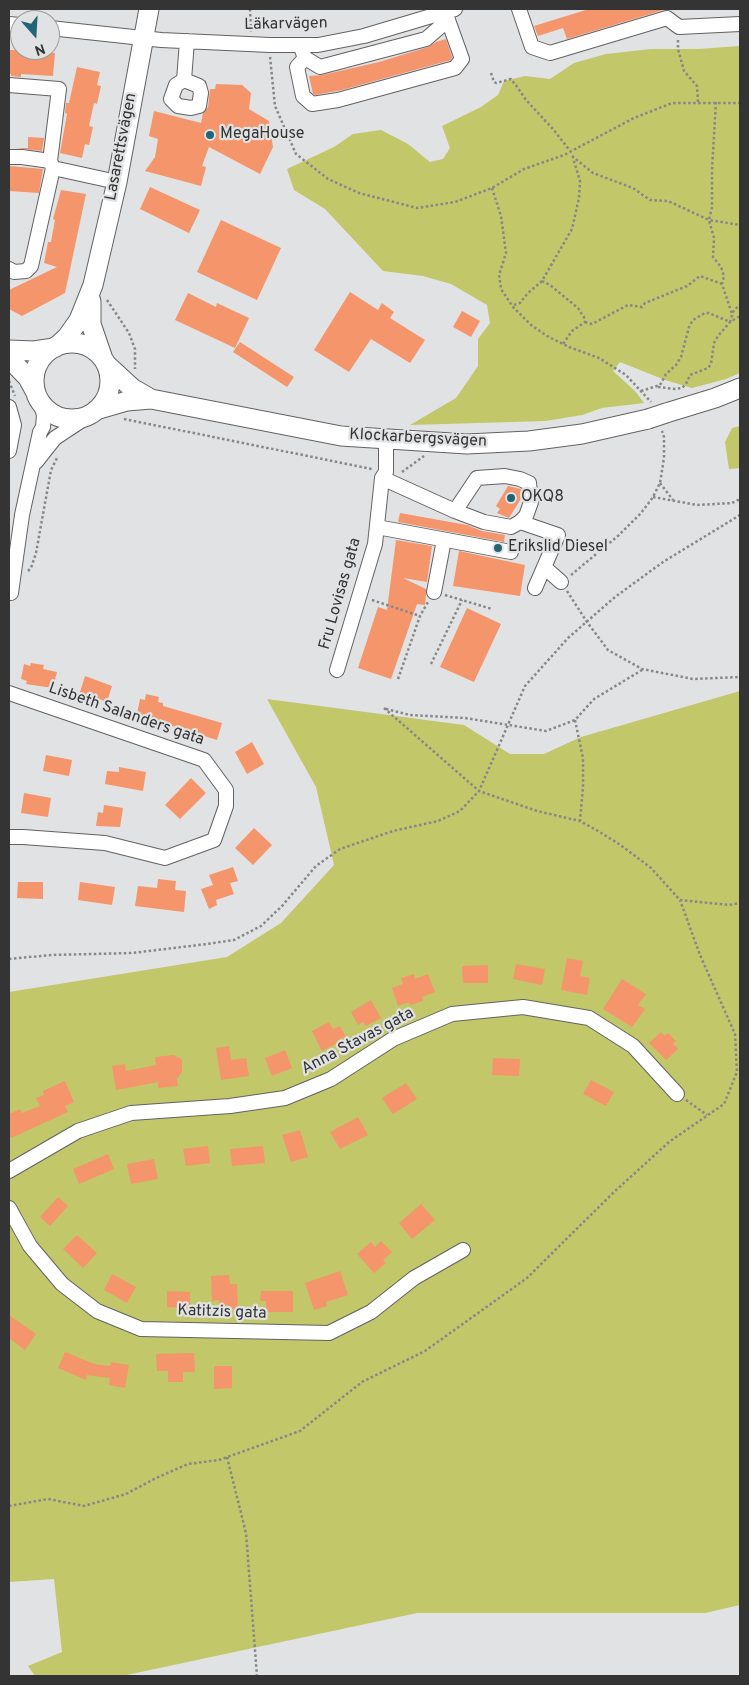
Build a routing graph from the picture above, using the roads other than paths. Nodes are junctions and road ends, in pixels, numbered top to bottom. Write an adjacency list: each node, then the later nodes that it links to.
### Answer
1 (149, 9): 6 (main road, Lasarettsvägen)
2 (519, 9): 4 (street)
3 (449, 14): 8 (street, Läkarvägen); 8 (street); 8 (street)
4 (740, 24)
5 (60, 29): 6 (street, Läkarvägen)
6 (143, 38): 7 (street, Läkarvägen); 13 (main road, Lasarettsvägen)
7 (186, 41): 8 (street, Läkarvägen); 9 (street)
8 (302, 52)
9 (184, 80)
10 (9, 85): 12 (street)
11 (9, 158): 12 (street)
12 (52, 165): 13 (street); 14 (street)
13 (117, 182): 15 (main road, Lasarettsvägen)
14 (9, 269)
15 (93, 285): 16 (main road, Lasarettsvägen); 19 (main road, Lasarettsvägen)
16 (55, 347): 17 (main road); 19 (main road); 21 (main road)
17 (9, 350)
18 (9, 358): 21 (main road)
19 (104, 362): 22 (main road, Klockarbergsvägen); 24 (main road)
20 (740, 388): 25 (main road, Klockarbergsvägen)
21 (38, 397): 24 (main road); 27 (street)
22 (151, 400): 24 (main road, Klockarbergsvägen); 25 (main road, Klockarbergsvägen)
23 (9, 407): 26 (street)
24 (94, 412): 27 (street)
25 (386, 439): 28 (street, Fru Lovisas gata)
26 (9, 451)
27 (34, 464): 30 (street)
28 (382, 478): 29 (street); 32 (street, Fru Lovisas gata)
29 (455, 512): 31 (street); 31 (street)
30 (16, 514): 39 (street)
31 (520, 522): 35 (street)
32 (377, 527): 33 (street); 40 (street, Fru Lovisas gata)
33 (444, 540): 34 (street); 38 (street)
34 (511, 552)
35 (544, 567): 36 (street); 37 (street)
36 (561, 582)
37 (535, 588)
38 (434, 592)
39 (10, 593)
40 (337, 670)
41 (9, 693): 42 (street, Lisbeth Salanders gata)
42 (9, 837)
43 (677, 1094): 44 (street, Anna Stavas gata)
44 (9, 1171)
45 (9, 1208): 46 (street, Katitzis gata)
46 (463, 1250)

